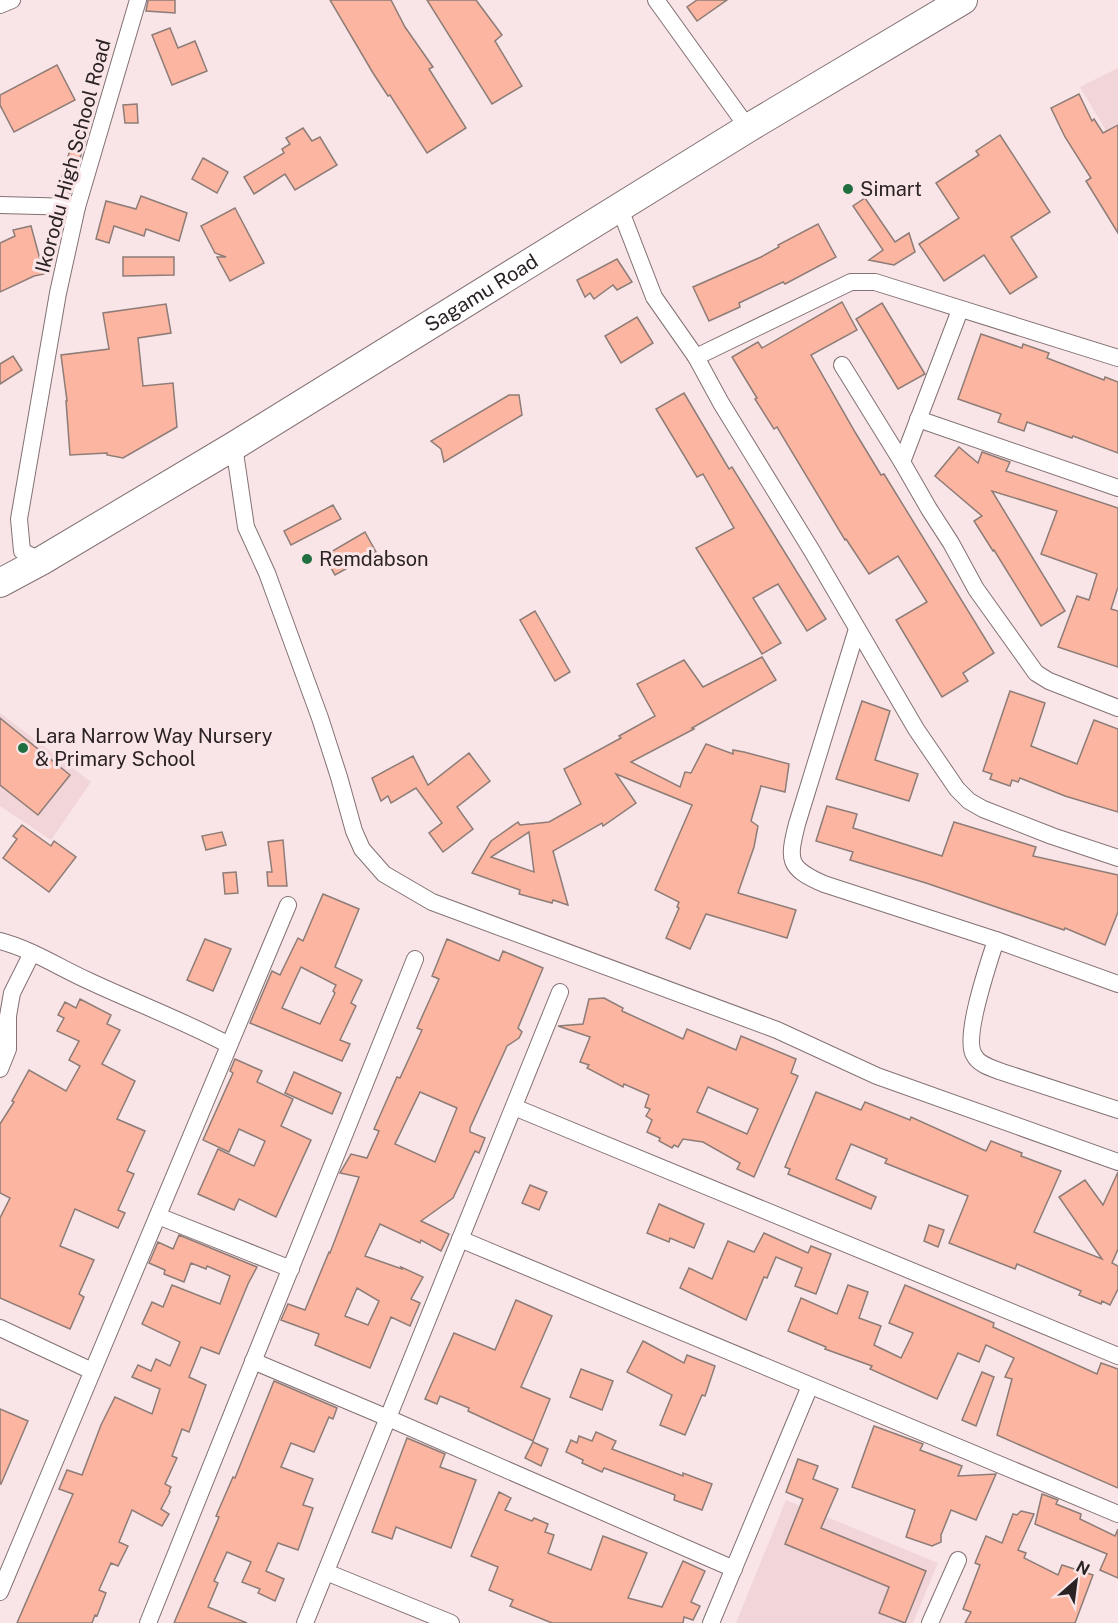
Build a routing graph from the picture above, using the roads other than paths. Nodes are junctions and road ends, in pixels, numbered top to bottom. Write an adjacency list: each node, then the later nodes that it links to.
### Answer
1 (12, 0): 5 (street)
2 (138, 0): 8 (street, Ikorodu High School Road)
3 (656, 0): 6 (street)
4 (963, 0): 6 (highway, Sagamu Road)
5 (0, 5)
6 (748, 128): 9 (highway, Sagamu Road)
7 (0, 205): 8 (street)
8 (77, 207): 18 (street, Ikorodu High School Road)
9 (620, 209): 11 (street); 15 (highway, Sagamu Road)
10 (960, 310): 11 (street); 12 (street); 14 (street)
11 (696, 357): 20 (street)
12 (1118, 358)
13 (842, 365): 16 (street)
14 (918, 419): 16 (street); 17 (street)
15 (234, 446): 18 (highway, Sagamu Road); 34 (street)
16 (902, 462): 21 (street)
17 (1118, 488)
18 (41, 561): 19 (highway, Sagamu Road)
19 (0, 583)
20 (857, 629): 22 (street); 24 (street)
21 (1118, 708)
22 (1118, 858)
23 (288, 905): 30 (street)
24 (996, 940): 28 (street); 33 (street)
25 (0, 941): 26 (street)
26 (32, 953): 30 (street); 31 (street)
27 (416, 959): 37 (street)
28 (1118, 983)
29 (560, 992): 32 (street)
30 (229, 1045): 35 (street)
31 (0, 1069)
32 (514, 1107): 36 (street); 39 (street)
33 (1118, 1110)
34 (1118, 1162)
35 (158, 1215): 37 (street); 41 (street)
36 (460, 1239): 42 (street); 43 (street)
37 (291, 1269): 40 (street)
38 (0, 1328): 41 (street)
39 (1118, 1356)
40 (253, 1361): 43 (street); 49 (street)
41 (92, 1371): 48 (street)
42 (810, 1386): 44 (street); 46 (street)
43 (388, 1418): 46 (street); 47 (street)
44 (1118, 1514)
45 (958, 1560): 53 (street)
46 (734, 1569): 52 (street)
47 (326, 1572): 50 (street); 51 (street)
48 (0, 1592)
49 (148, 1623)
50 (305, 1623)
51 (452, 1623)
52 (711, 1623)
53 (930, 1623)

